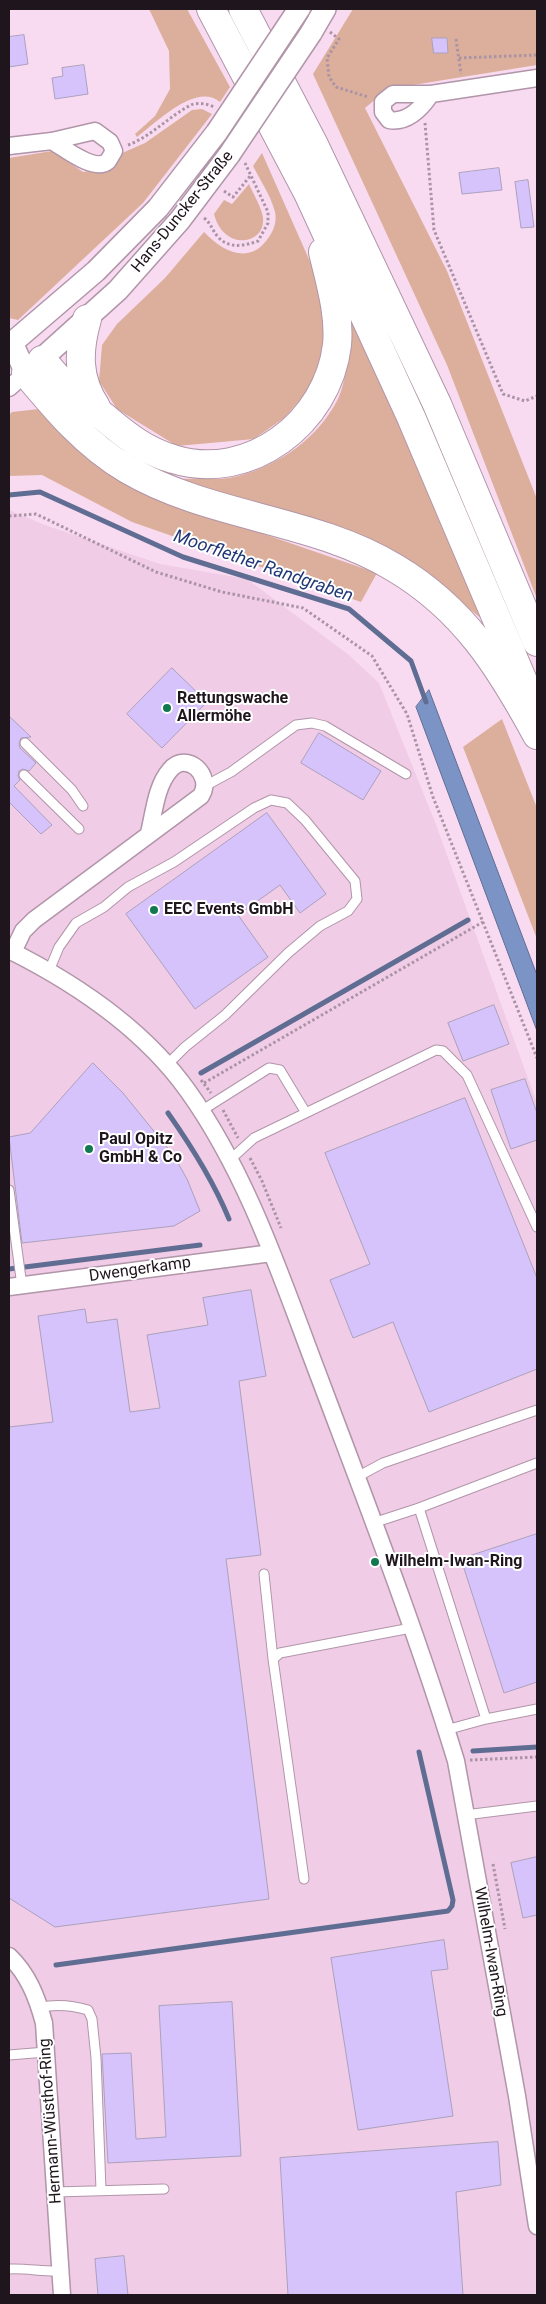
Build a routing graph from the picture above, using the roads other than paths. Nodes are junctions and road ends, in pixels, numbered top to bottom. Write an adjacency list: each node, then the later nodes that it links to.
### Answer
1 (211, 9): 9 (highway)
2 (243, 9): 14 (highway)
3 (299, 9): 11 (street, Hans-Duncker-Straße, bridge)
4 (325, 9): 10 (street, Hans-Duncker-Straße, bridge)
5 (537, 78): 6 (street)
6 (427, 99)
7 (52, 140): 8 (street)
8 (9, 146)
9 (308, 192): 13 (highway); 15 (highway)
10 (87, 319): 12 (street, Hans-Duncker-Straße); 13 (highway)
11 (10, 343): 12 (street)
12 (26, 374): 13 (highway); 16 (highway)
13 (102, 415)
14 (537, 642)
15 (537, 714)
16 (537, 735)
17 (26, 742): 21 (lane)
18 (406, 774): 20 (lane)
19 (24, 776): 22 (lane)
20 (205, 786): 23 (street); 23 (street)
21 (84, 806)
22 (79, 829)
23 (149, 833): 24 (street)
24 (11, 951): 25 (street, Wilhelm-Iwan-Ring)
25 (49, 971): 26 (street, Wilhelm-Iwan-Ring); 26 (lane)
26 (167, 1065): 27 (street, Wilhelm-Iwan-Ring)
27 (201, 1111): 28 (lane); 29 (street, Wilhelm-Iwan-Ring)
28 (306, 1113): 29 (lane); 31 (lane)
29 (232, 1159): 32 (street, Wilhelm-Iwan-Ring)
30 (9, 1190): 33 (lane)
31 (537, 1228)
32 (272, 1253): 33 (street, Dwengerkamp); 36 (street, Wilhelm-Iwan-Ring)
33 (17, 1282)
34 (537, 1410): 36 (lane)
35 (537, 1463): 37 (lane)
36 (357, 1477): 38 (street, Wilhelm-Iwan-Ring)
37 (419, 1508): 38 (lane); 43 (lane)
38 (373, 1523): 40 (street, Wilhelm-Iwan-Ring)
39 (264, 1574): 41 (lane)
40 (411, 1628): 41 (lane); 44 (street, Wilhelm-Iwan-Ring)
41 (273, 1660): 47 (lane)
42 (537, 1709): 43 (lane)
43 (486, 1719): 44 (lane)
44 (446, 1730): 46 (street, Wilhelm-Iwan-Ring)
45 (537, 1806): 46 (lane)
46 (466, 1815): 52 (street, Wilhelm-Iwan-Ring)
47 (304, 1879)
48 (9, 1956): 49 (street, Hermann-Wüsthof-Ring)
49 (40, 2008): 50 (street, Hermann-Wüsthof-Ring); 54 (lane)
50 (46, 2052): 51 (lane); 55 (street, Hermann-Wüsthof-Ring)
51 (9, 2054)
52 (533, 2168): 56 (street, Wilhelm-Iwan-Ring)
53 (164, 2189): 54 (lane)
54 (101, 2190): 55 (lane)
55 (55, 2192): 58 (street, Hermann-Wüsthof-Ring)
56 (537, 2226)
57 (9, 2269): 58 (lane)
58 (61, 2271): 59 (street, Hermann-Wüsthof-Ring)
59 (62, 2295)

